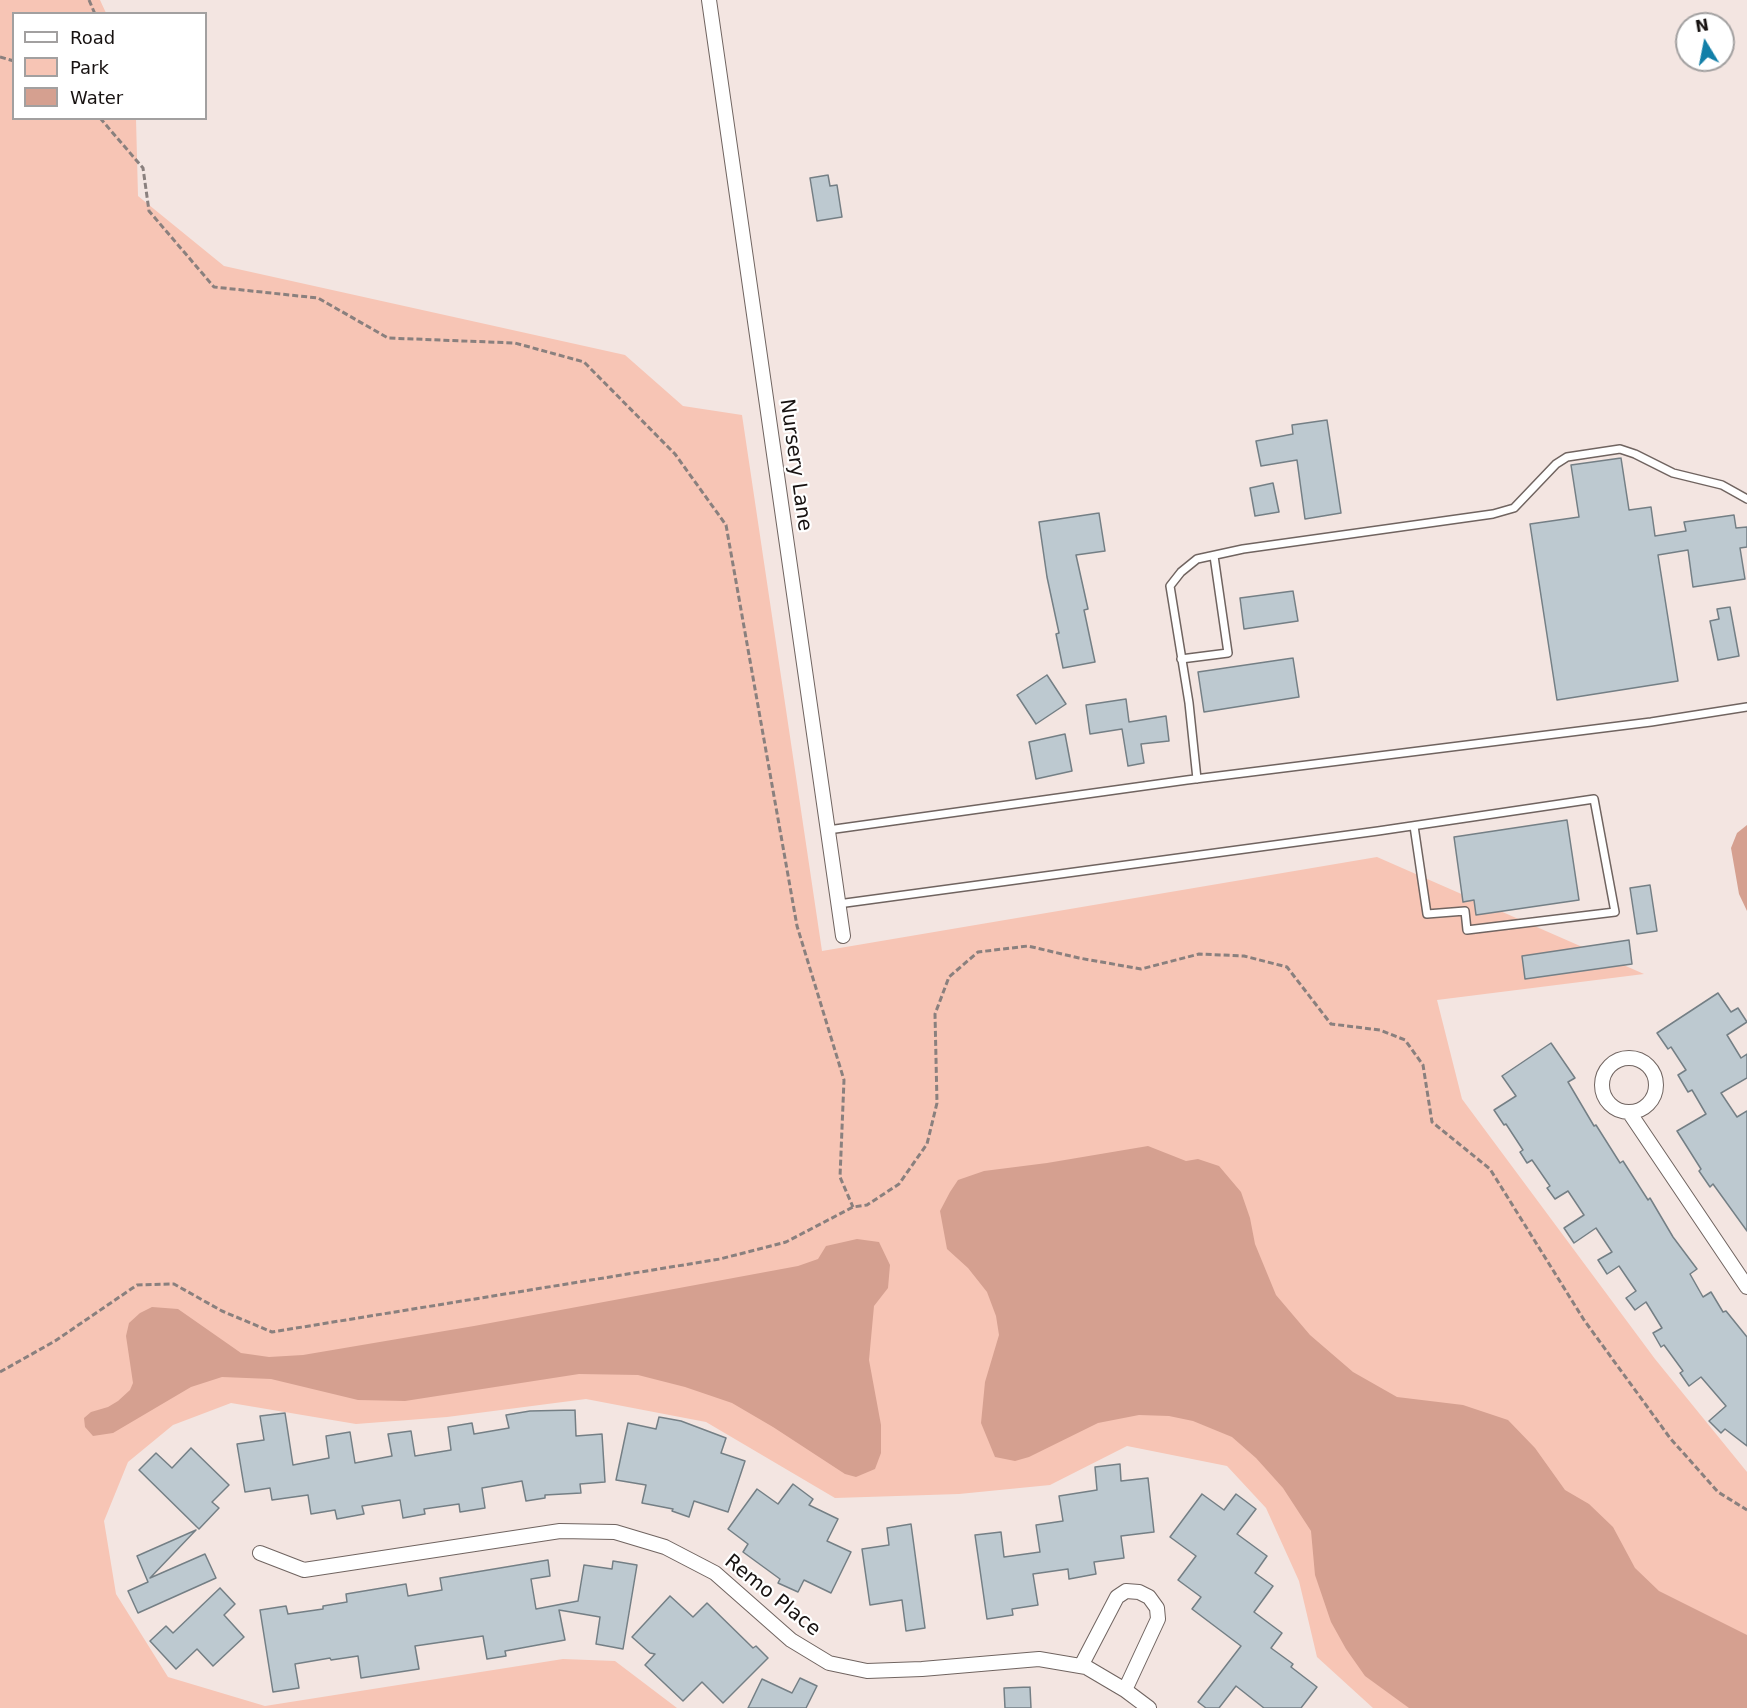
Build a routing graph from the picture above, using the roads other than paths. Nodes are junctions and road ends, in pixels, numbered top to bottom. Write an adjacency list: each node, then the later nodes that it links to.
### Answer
1 (709, 0): 8 (street, Nursery Lane)
2 (1747, 499): 3 (lane)
3 (1214, 556): 4 (lane); 4 (lane)
4 (1181, 659): 6 (lane)
5 (1747, 707): 6 (lane)
6 (1197, 779): 8 (lane)
7 (1414, 826): 7 (lane); 9 (lane)
8 (828, 830): 9 (street, Nursery Lane)
9 (838, 904): 10 (street, Nursery Lane)
10 (843, 936)
11 (1629, 1112): 12 (street)
12 (1747, 1287)
13 (260, 1553): 14 (street, Remo Place)
14 (1081, 1666): 15 (street, Remo Place); 15 (street)
15 (1125, 1690): 16 (street, Remo Place)
16 (1149, 1708)

